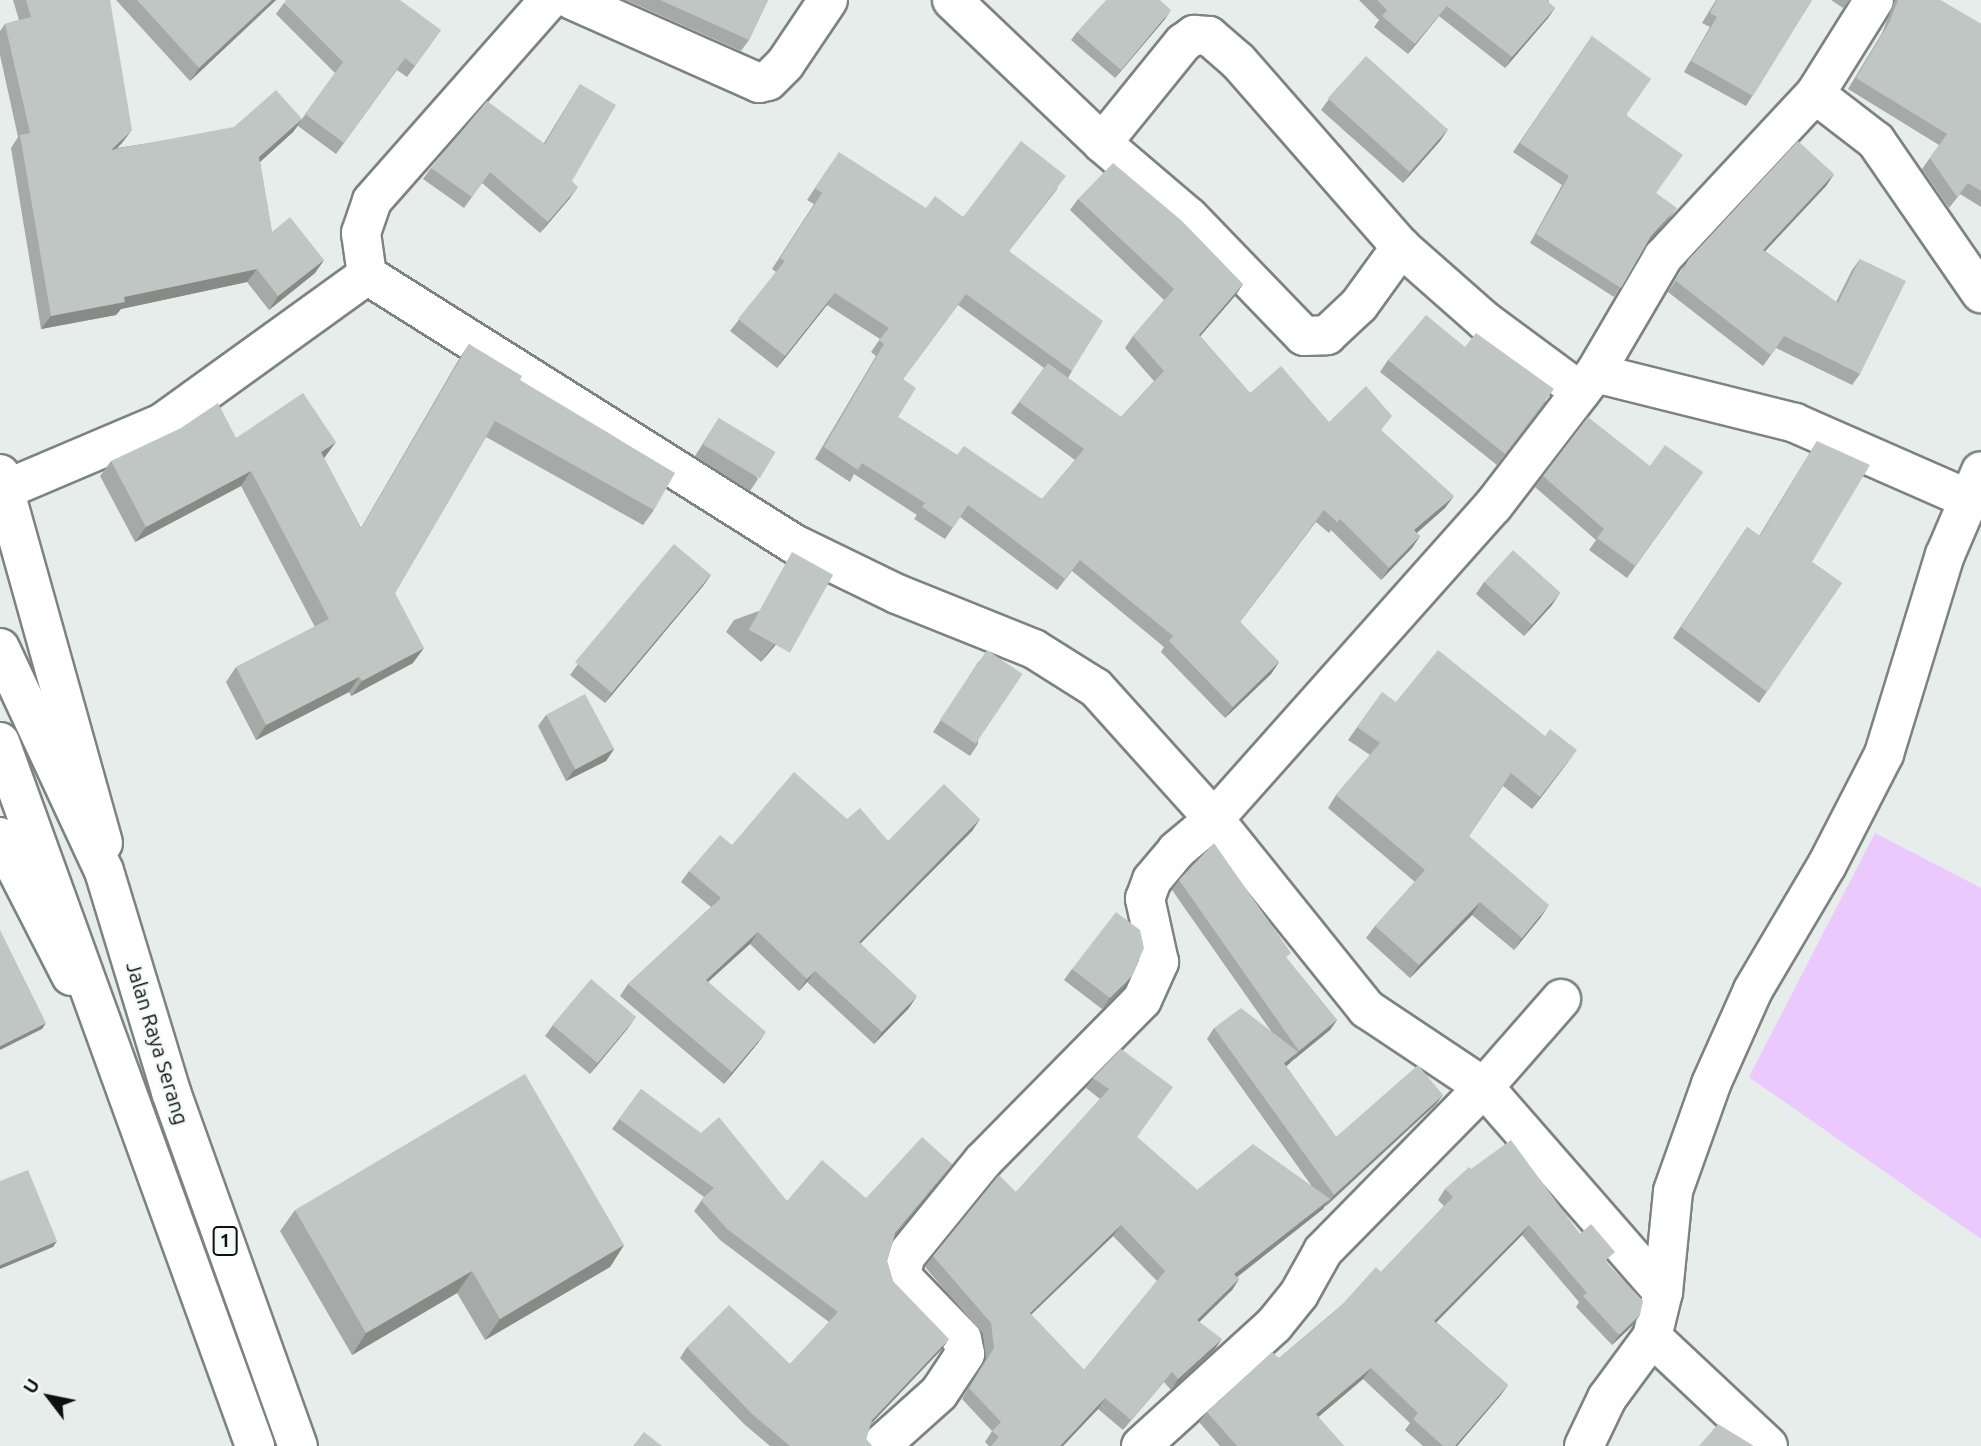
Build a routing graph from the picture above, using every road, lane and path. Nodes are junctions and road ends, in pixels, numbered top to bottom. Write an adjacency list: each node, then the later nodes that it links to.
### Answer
1 (549, 0): 9 (main road)
2 (572, 0): 3 (main road)
3 (828, 0)
4 (952, 0): 7 (main road)
5 (1874, 0): 6 (main road)
6 (1815, 94): 10 (main road); 11 (main road)
7 (1102, 143): 8 (main road); 8 (main road)
8 (1401, 247): 11 (main road)
9 (367, 275): 12 (main road); 16 (main road)
10 (1981, 293)
11 (1588, 383): 13 (main road); 16 (main road)
12 (2, 482): 19 (main road)
13 (1974, 485): 22 (main road)
14 (1, 653): 19 (main road, Jalan Raya Serang / 1)
15 (0, 742): 20 (main road, 1)
16 (1214, 819): 21 (main road); 26 (main road)
17 (0, 837): 20 (main road)
18 (1561, 999): 21 (main road)
19 (157, 1034): 25 (main road, Jalan Raya Serang / 1)
20 (107, 1046): 24 (main road, 1)
21 (1484, 1087): 22 (main road); 27 (main road)
22 (1663, 1292): 23 (main road)
23 (1652, 1337): 28 (main road); 29 (main road)
24 (255, 1446)
25 (298, 1446)
26 (880, 1446)
27 (1141, 1446)
28 (1584, 1446)
29 (1768, 1446)

